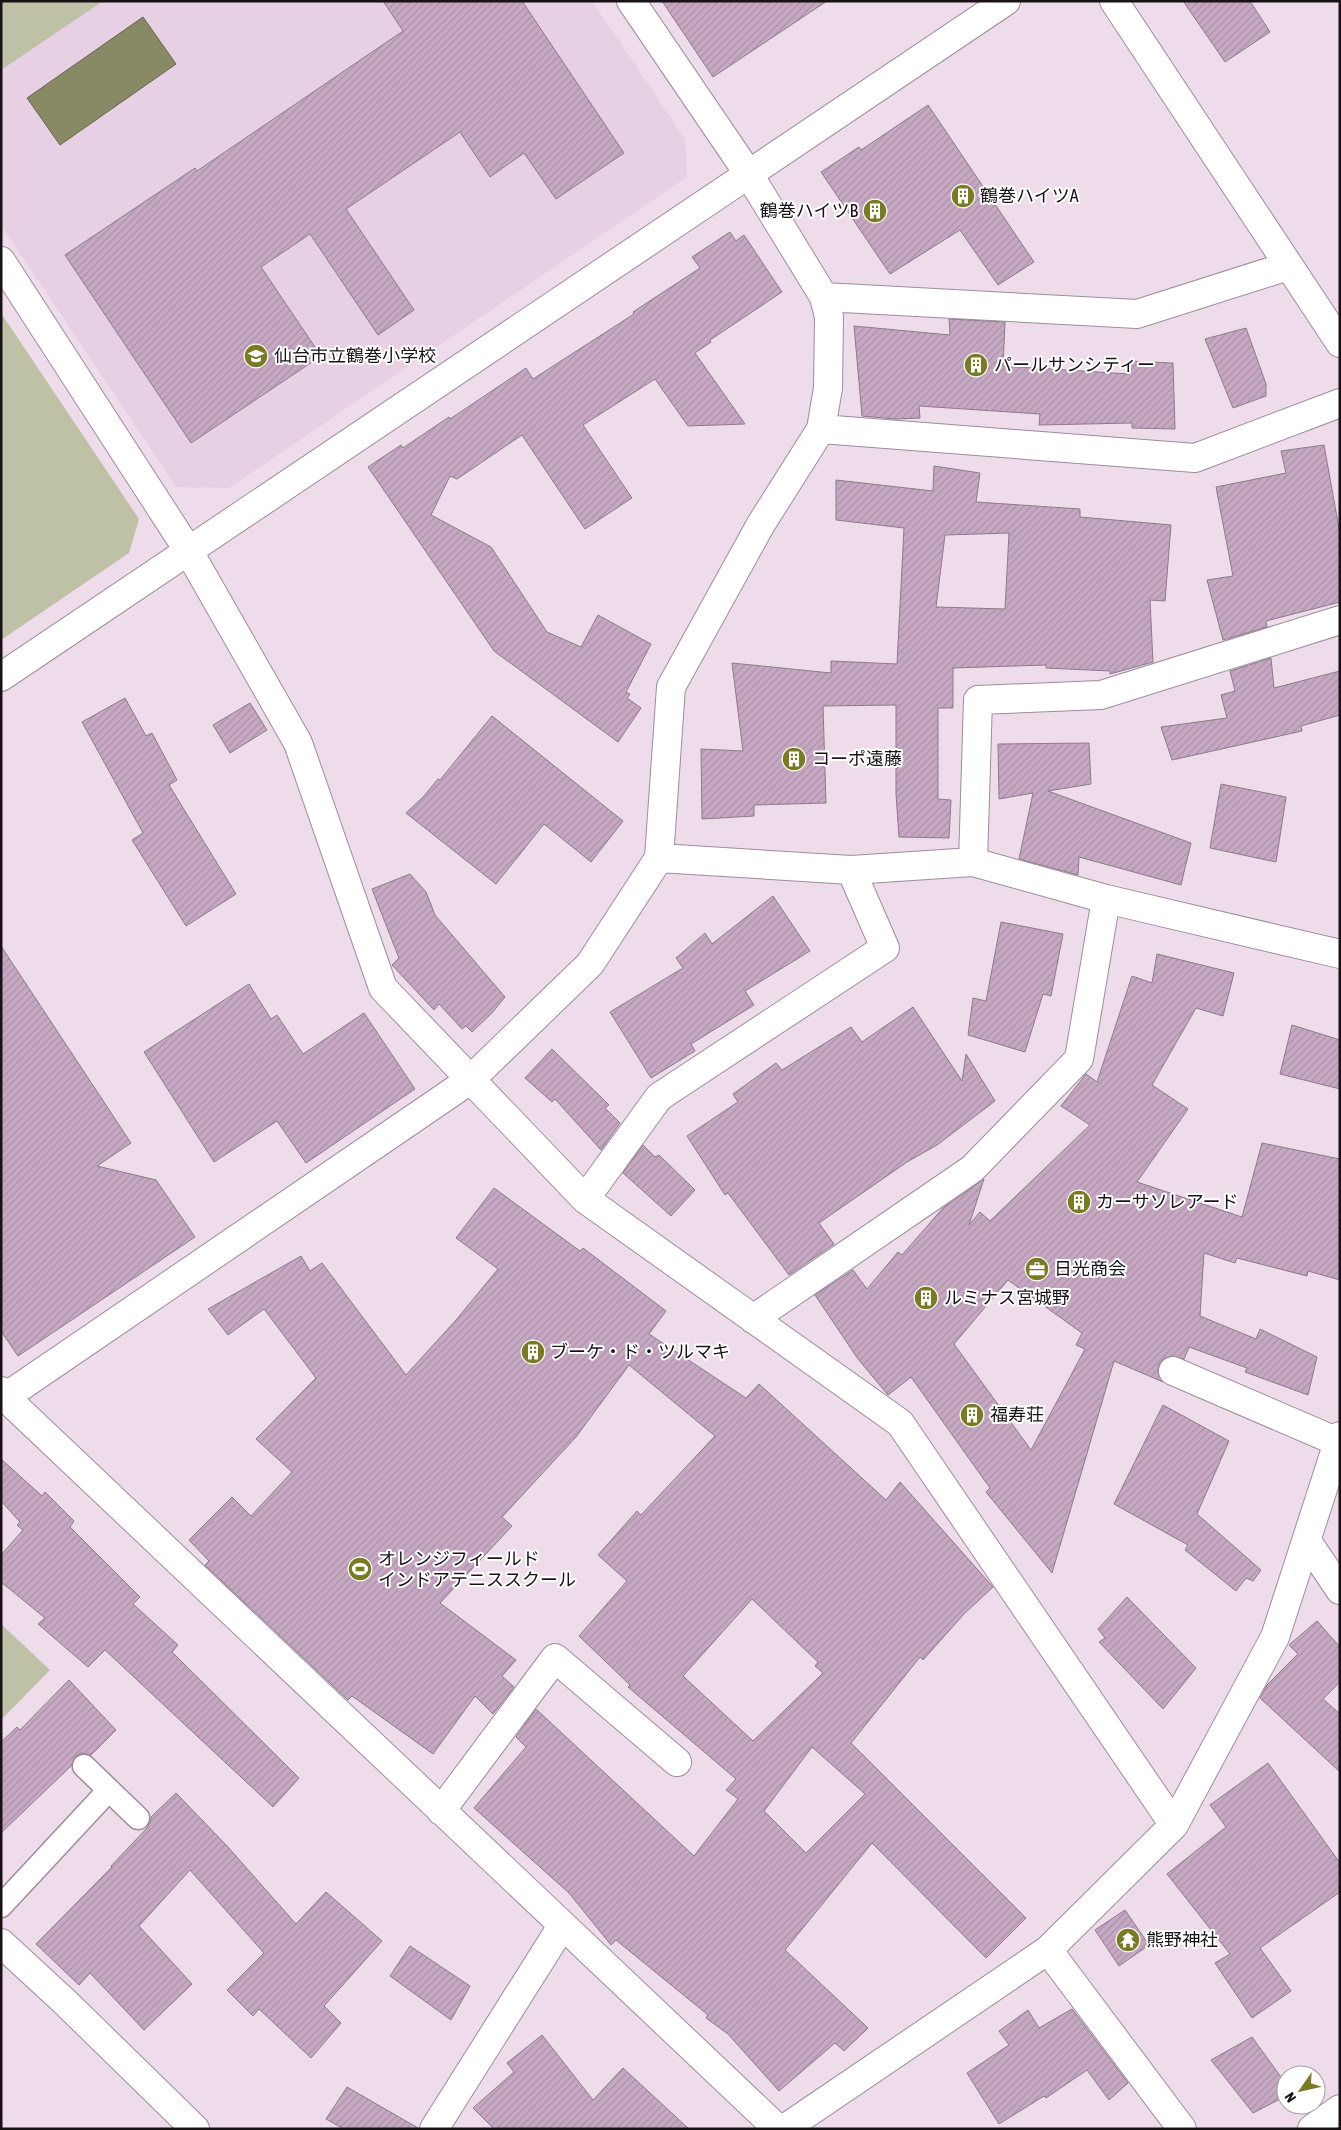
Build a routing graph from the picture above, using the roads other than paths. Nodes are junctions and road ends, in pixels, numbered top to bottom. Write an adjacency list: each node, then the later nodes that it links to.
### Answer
1 (631, 1): 4 (street)
2 (1006, 1): 4 (street)
3 (1114, 1): 6 (street)
4 (748, 174): 7 (street); 11 (street)
5 (1, 261): 11 (street)
6 (1288, 266): 7 (street); 8 (street)
7 (824, 297): 10 (street)
8 (1340, 343)
9 (1340, 403): 10 (street)
10 (820, 430): 14 (street)
11 (188, 550): 13 (street); 19 (street)
12 (1340, 620): 15 (street)
13 (1, 677)
14 (659, 858): 16 (street); 19 (street)
15 (974, 862): 16 (street); 17 (street)
16 (851, 870): 20 (street)
17 (1106, 899): 18 (street); 21 (street)
18 (1340, 954)
19 (470, 1080): 20 (street); 23 (street)
20 (585, 1199): 21 (street)
21 (753, 1318): 32 (street)
22 (1173, 1371): 24 (street)
23 (3, 1396): 30 (street)
24 (1339, 1439): 25 (street)
25 (1307, 1541): 26 (street); 32 (street)
26 (1340, 1590)
27 (677, 1762): 30 (street)
28 (84, 1766): 29 (lane)
29 (108, 1792): 31 (lane); 33 (lane)
30 (440, 1811): 34 (street)
31 (138, 1818)
32 (1174, 1825): 36 (street)
33 (1, 1906)
34 (562, 1926): 39 (street); 40 (street)
35 (1, 1943): 38 (street)
36 (1048, 1950): 41 (street); 42 (street)
37 (1340, 2109): 43 (street)
38 (195, 2129)
39 (434, 2129)
40 (778, 2129)
41 (784, 2129)
42 (1182, 2129)
43 (1312, 2129)

